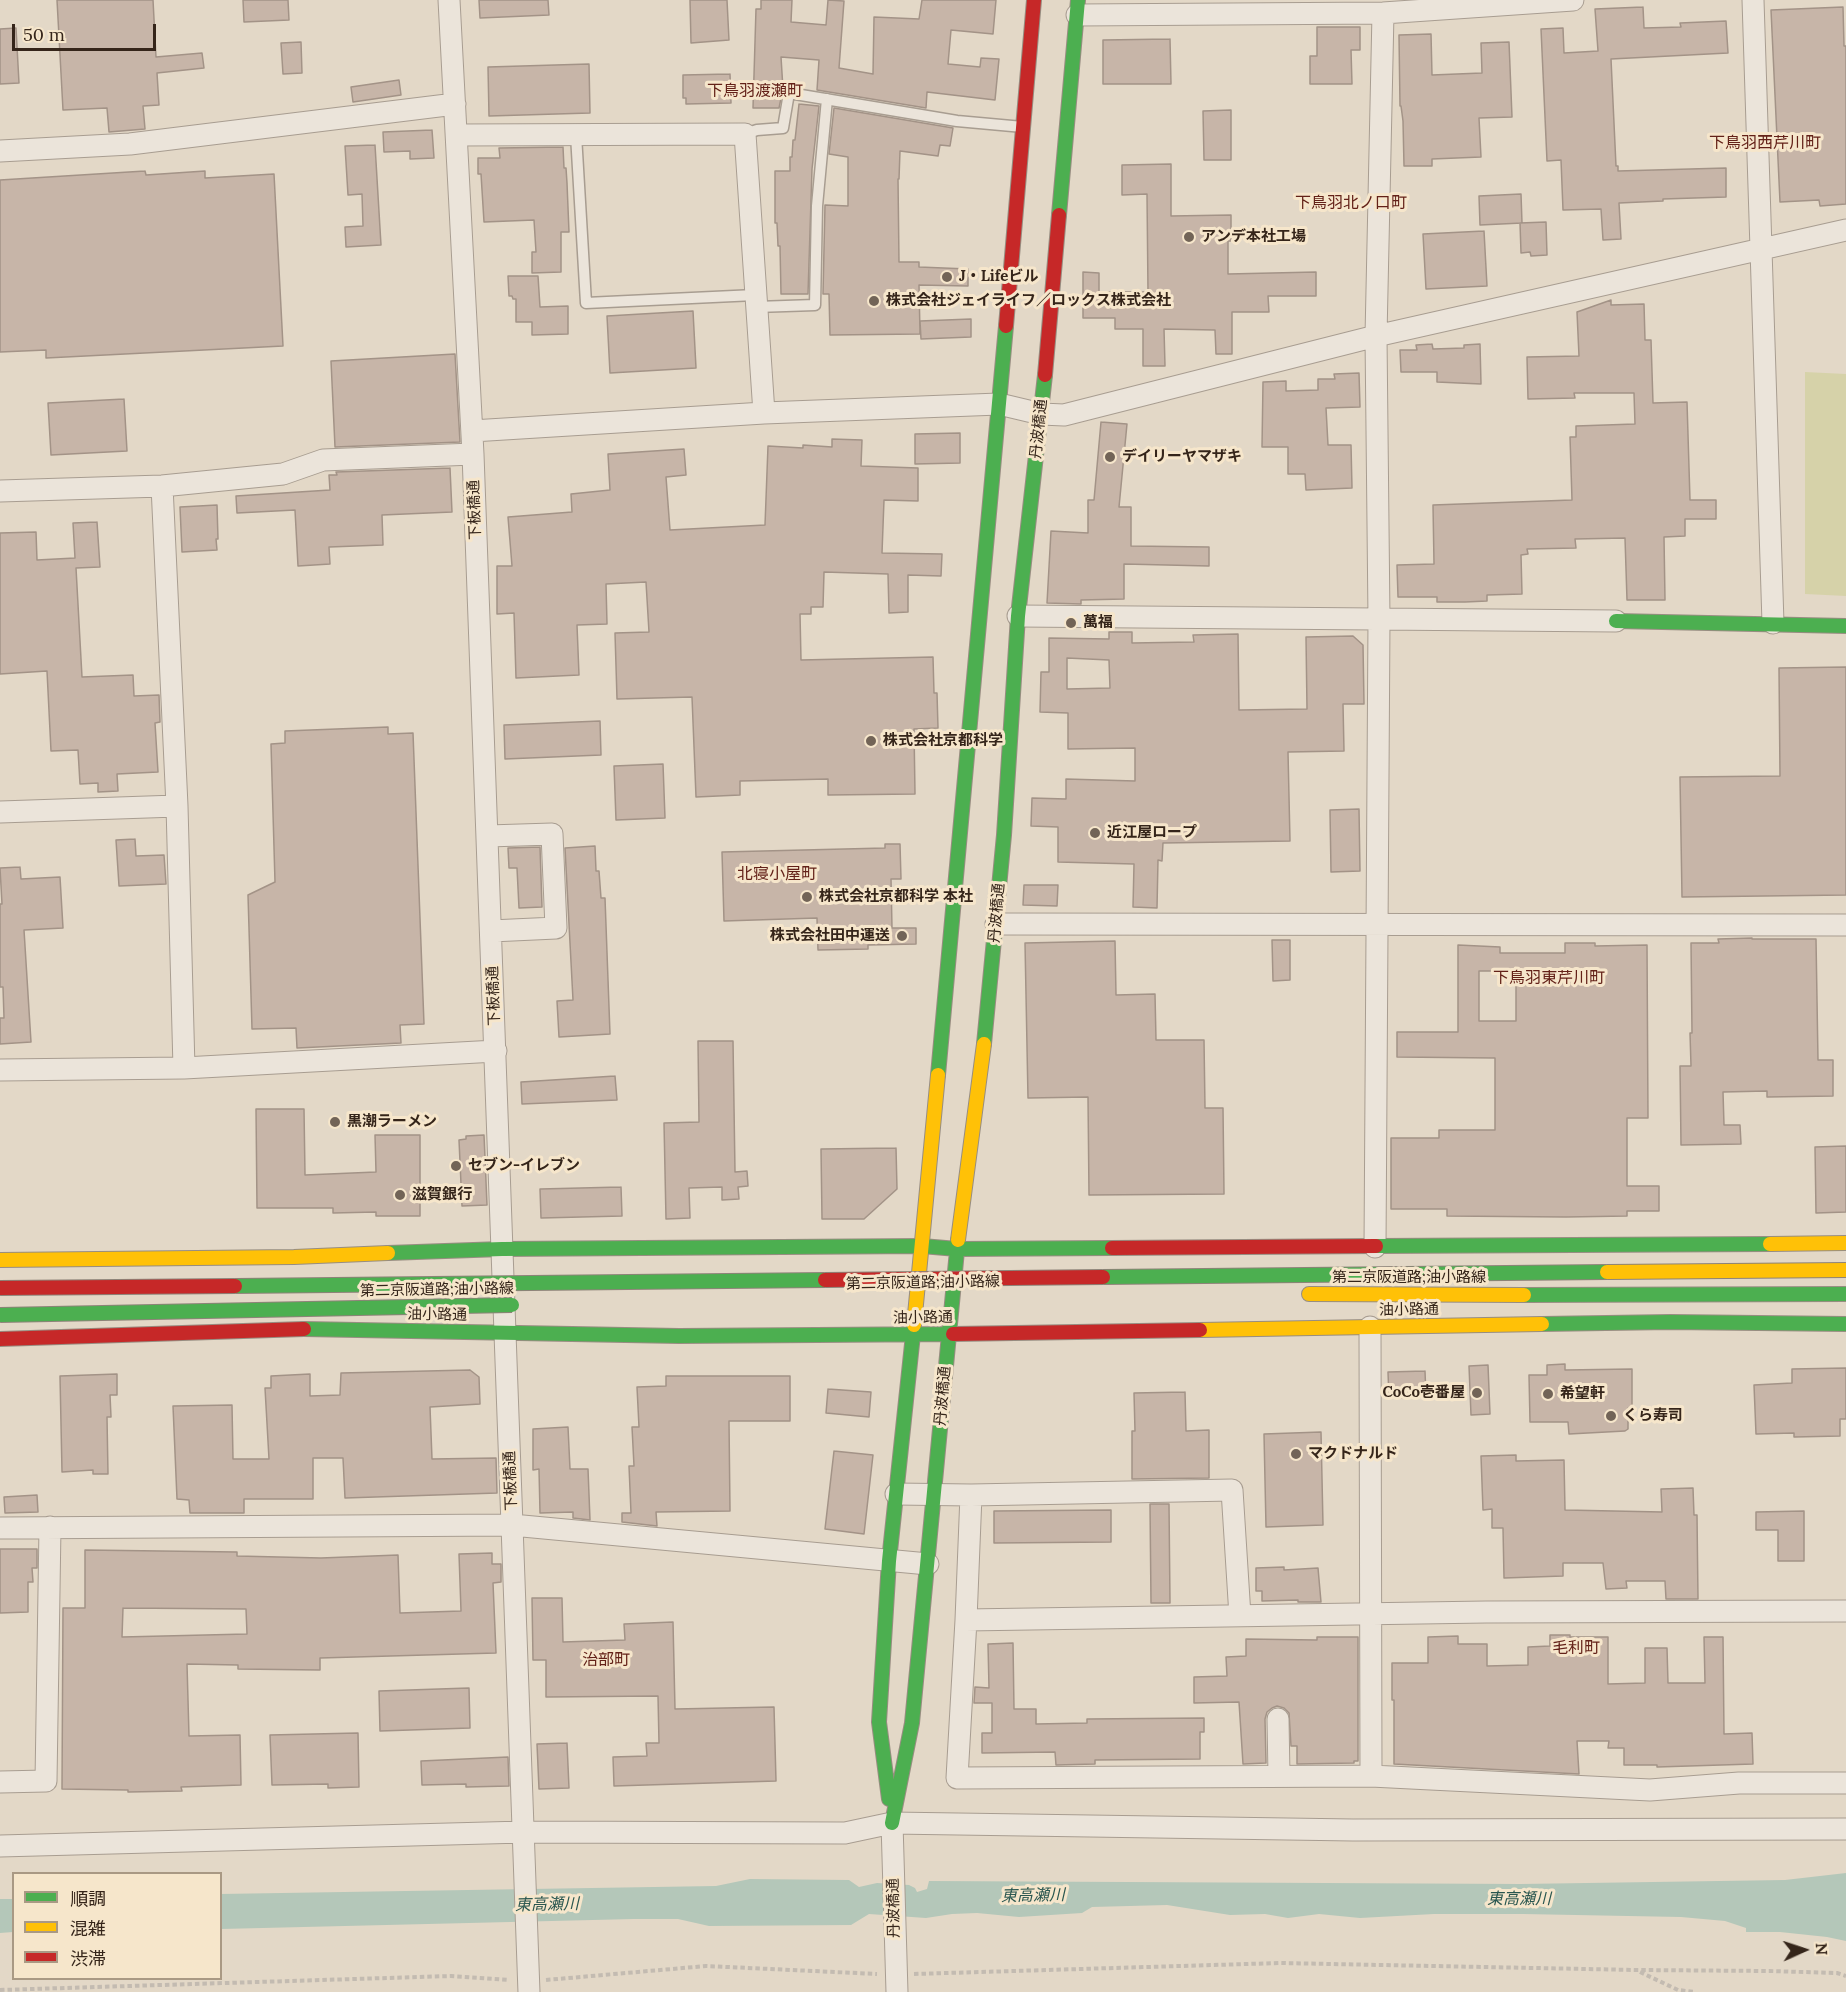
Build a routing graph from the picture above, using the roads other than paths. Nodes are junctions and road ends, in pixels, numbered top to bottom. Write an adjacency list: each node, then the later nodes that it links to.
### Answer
1 (449, 0): 8 (street, 下板橋通)
2 (1573, 0): 6 (street)
3 (1754, 0): 15 (street)
4 (1037, 8): 9 (main road, 丹波橋通)
5 (1073, 10): 6 (street); 20 (main road, 丹波橋通)
6 (1383, 13): 17 (street)
7 (827, 99): 9 (lane); 10 (lane); 16 (lane)
8 (455, 104): 11 (street, 下板橋通); 13 (street)
9 (1028, 127): 18 (main road, 丹波橋通)
10 (745, 134): 12 (street); 16 (street)
11 (457, 135): 12 (street); 21 (street, 下板橋通)
12 (576, 135): 16 (lane)
13 (0, 151)
14 (1846, 230): 15 (street)
15 (1761, 250): 17 (street); 28 (street)
16 (756, 301): 19 (street)
17 (1376, 336): 20 (street); 26 (street)
18 (999, 404): 19 (street); 20 (street); 41 (main road, 丹波橋通)
19 (764, 413): 21 (street)
20 (1041, 414): 25 (main road, 丹波橋通)
21 (472, 431): 22 (street, 下板橋通)
22 (473, 454): 23 (street); 32 (street, 下板橋通)
23 (162, 486): 24 (street); 30 (street)
24 (0, 491)
25 (1013, 615): 26 (street); 33 (main road, 丹波橋通)
26 (1379, 619): 27 (street); 34 (street)
27 (1616, 621): 28 (main road)
28 (1773, 623): 29 (main road)
29 (1846, 626)
30 (177, 807): 31 (street); 38 (street)
31 (0, 812)
32 (488, 837): 36 (street, 下板橋通); 36 (street)
33 (991, 924): 34 (street); 44 (main road, 丹波橋通)
34 (1376, 924): 35 (street); 42 (street)
35 (1846, 925)
36 (491, 931): 37 (street, 下板橋通)
37 (496, 1051): 38 (street); 43 (street, 下板橋通)
38 (184, 1068): 39 (street)
39 (0, 1070)
40 (1846, 1243): 42 (main road)
41 (922, 1246): 43 (main road); 44 (main road); 58 (main road, 丹波橋通)
42 (1375, 1247): 44 (main road)
43 (502, 1249): 45 (main road); 56 (street, 下板橋通)
44 (957, 1249): 57 (main road, 丹波橋通)
45 (0, 1260)
46 (1846, 1270): 47 (main road, 第二京阪道路;油小路線, bridge)
47 (0, 1288)
48 (1297, 1294): 49 (main road, 第二京阪道路;油小路線)
49 (1846, 1294)
50 (964, 1298): 51 (main road, 第二京阪道路;油小路線)
51 (905, 1299)
52 (525, 1305): 53 (main road, 第二京阪道路;油小路線, bridge)
53 (0, 1316)
54 (1846, 1324): 55 (main road, 油小路通)
55 (1370, 1327): 57 (main road, 油小路通); 69 (street)
56 (506, 1332): 58 (main road, 油小路通); 59 (main road, 油小路通); 63 (street, 下板橋通)
57 (948, 1334): 58 (main road, 油小路通); 61 (main road, 丹波橋通)
58 (912, 1335): 60 (main road, 丹波橋通)
59 (0, 1340)
60 (896, 1494): 61 (street); 66 (main road, 丹波橋通)
61 (935, 1495): 62 (street); 67 (main road, 丹波橋通)
62 (971, 1495): 70 (street); 71 (street)
63 (512, 1525): 64 (street); 66 (street); 79 (street, 下板橋通)
64 (50, 1527): 65 (street); 75 (street)
65 (0, 1528)
66 (889, 1561): 67 (street); 77 (main road, 丹波橋通)
67 (928, 1564): 77 (main road, 丹波橋通)
68 (1846, 1611): 69 (street)
69 (1371, 1614): 70 (street); 74 (street)
70 (1240, 1616): 71 (street)
71 (966, 1620): 73 (street)
72 (1278, 1719): 73 (street)
73 (1279, 1776): 74 (street)
74 (1371, 1776): 76 (street)
75 (0, 1782)
76 (1846, 1783)
77 (892, 1829): 78 (street); 79 (street); 81 (street, 丹波橋通)
78 (1846, 1829)
79 (524, 1836): 80 (street); 82 (street, 下板橋通)
80 (0, 1846)
81 (896, 1977)
82 (529, 1979)

